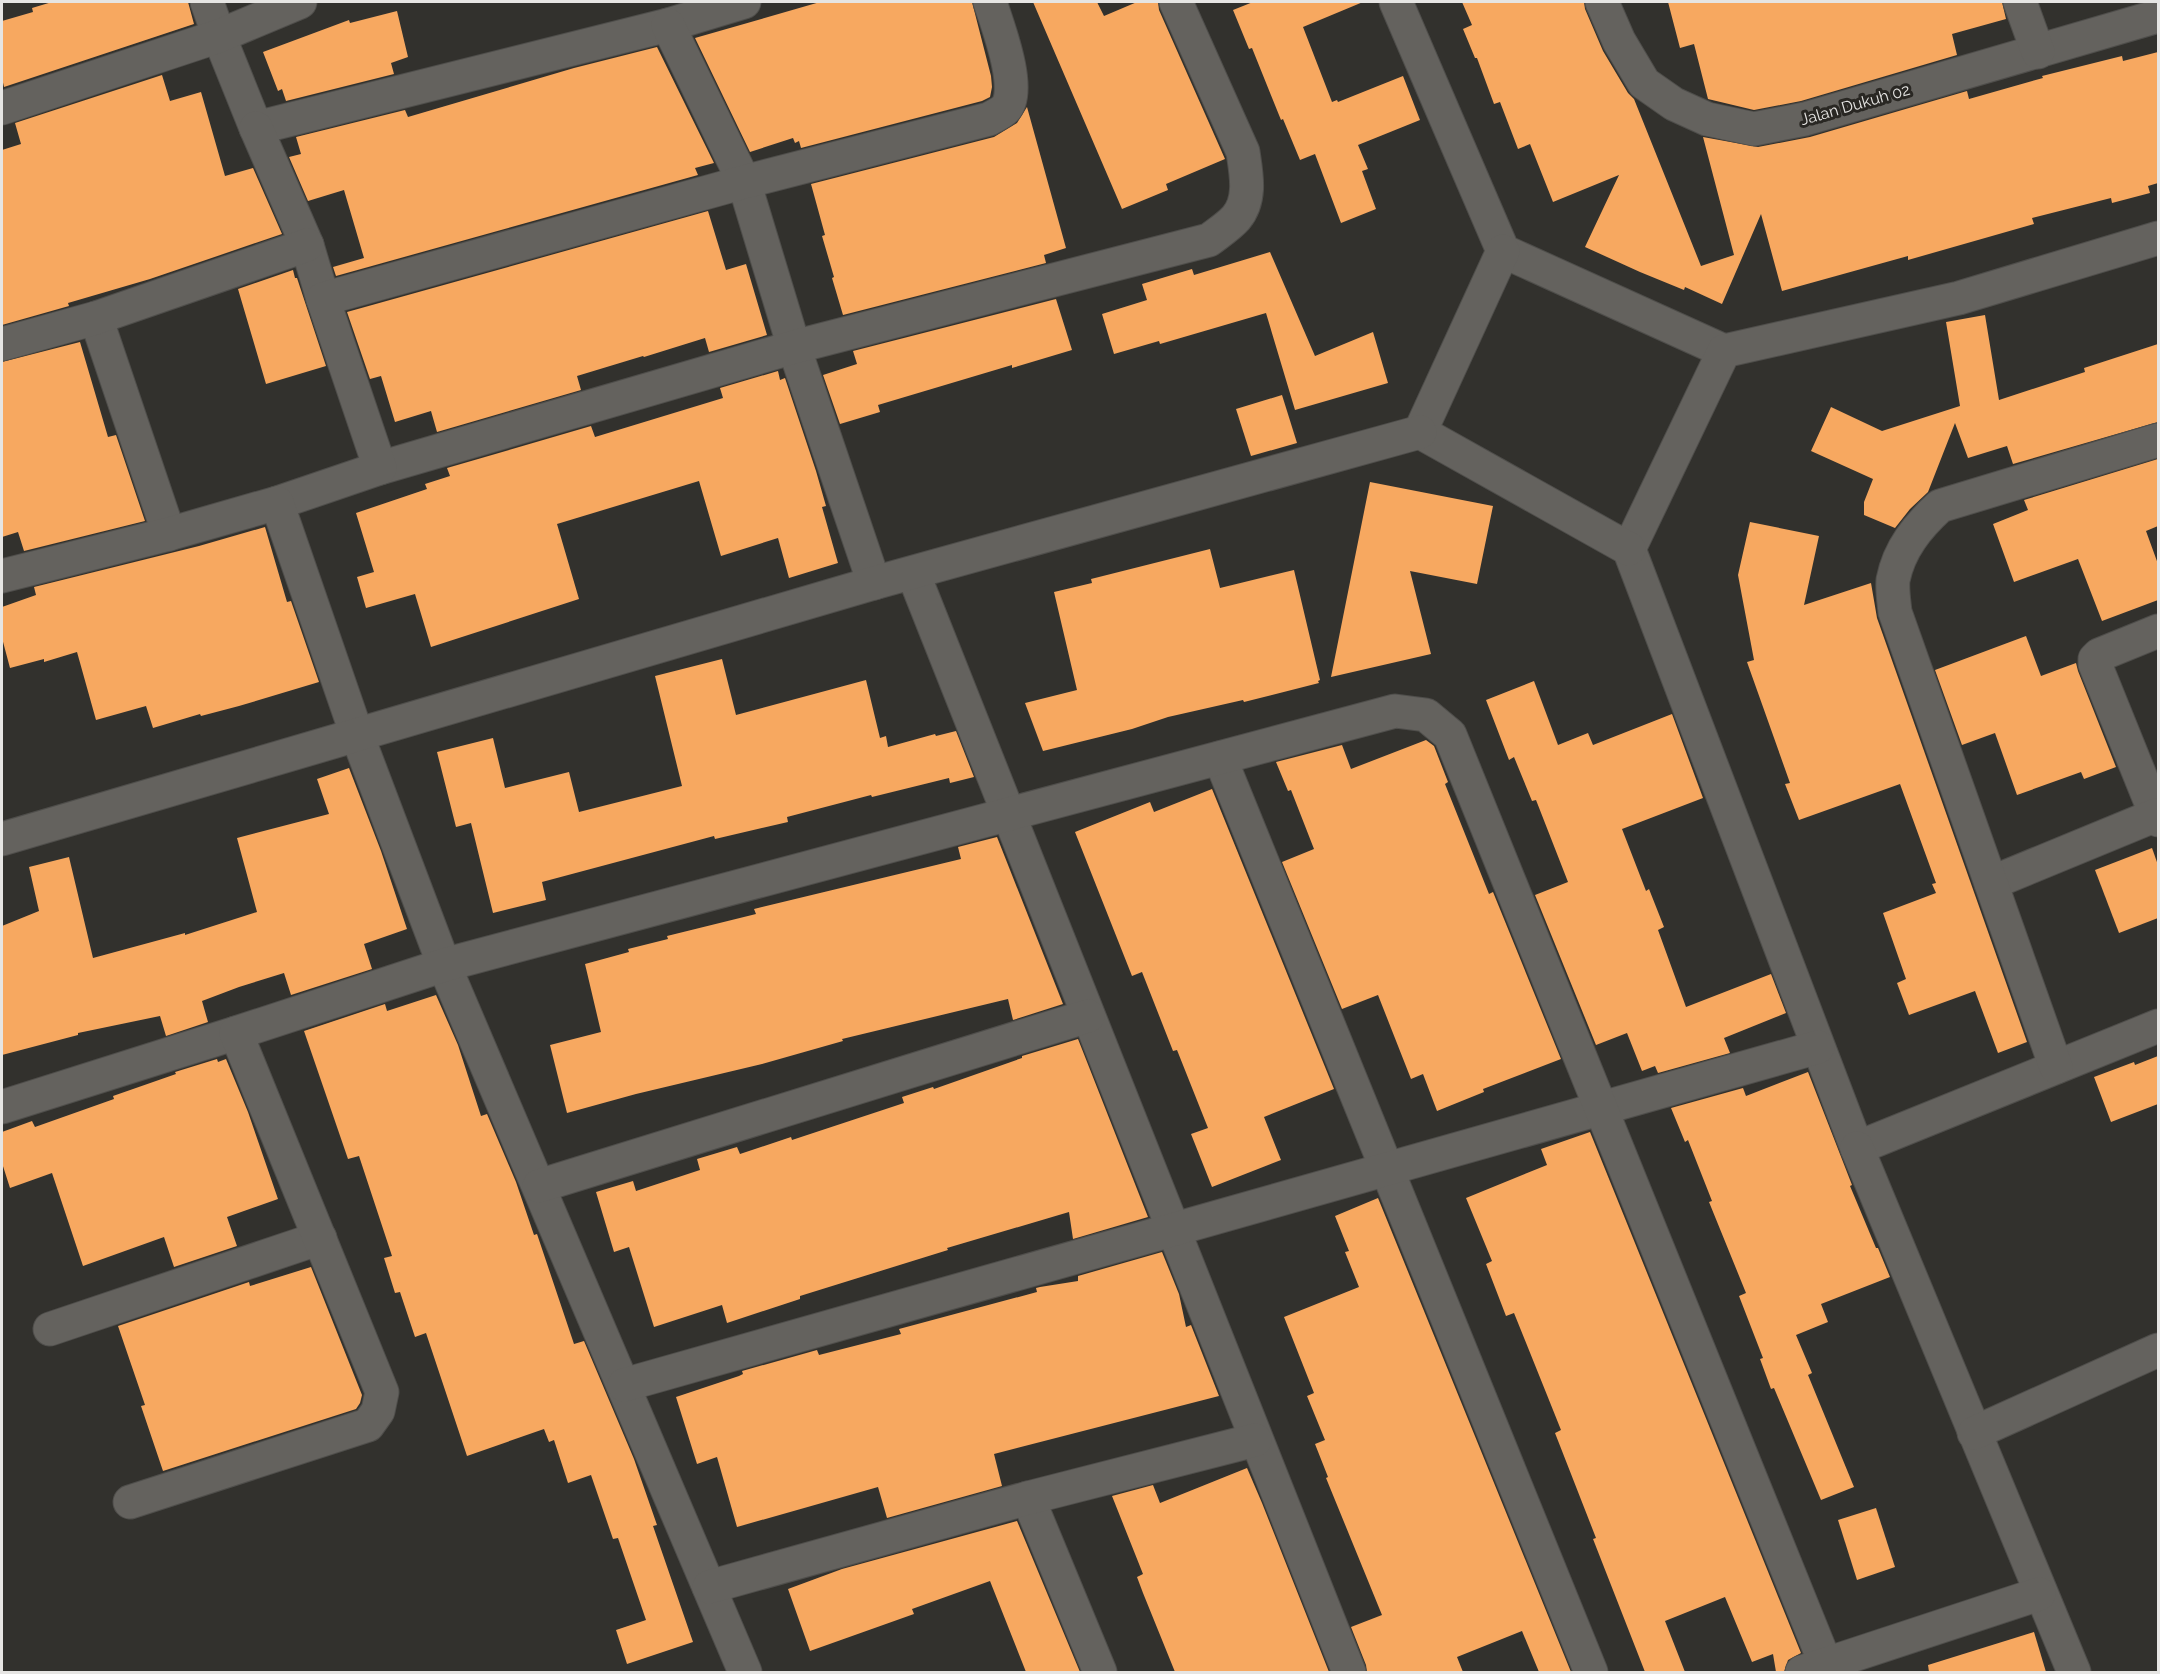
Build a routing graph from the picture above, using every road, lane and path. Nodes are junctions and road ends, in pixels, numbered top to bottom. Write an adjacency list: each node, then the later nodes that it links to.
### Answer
1 (207, 2): 11 (street)
2 (300, 2): 11 (street)
3 (744, 2): 10 (street)
4 (990, 2): 15 (street)
5 (1176, 2): 22 (street)
6 (1396, 2): 18 (street)
7 (1602, 2): 12 (street, Jalan Dukuh 02)
8 (2020, 2): 12 (street)
9 (2158, 16): 12 (street, Jalan Dukuh 02)
10 (668, 25): 14 (street); 15 (street)
11 (219, 36): 13 (street); 14 (street)
12 (2038, 52)
13 (2, 108)
14 (256, 128): 17 (street)
15 (744, 182): 19 (street); 22 (street)
16 (2158, 238): 23 (street)
17 (307, 245): 19 (street); 20 (street)
18 (1503, 251): 23 (street); 24 (street)
19 (323, 299): 26 (street)
20 (96, 318): 21 (street); 28 (street)
21 (2, 344)
22 (794, 347): 26 (street); 32 (street)
23 (1724, 351): 29 (street)
24 (1420, 432): 29 (street); 30 (street)
25 (2158, 440): 39 (street)
26 (380, 468): 27 (street)
27 (277, 503): 28 (street); 34 (street)
28 (169, 534): 31 (street)
29 (1629, 549): 44 (street)
30 (913, 573): 32 (street); 36 (street)
31 (2, 576)
32 (874, 583): 34 (street)
33 (2158, 632): 37 (street)
34 (357, 735): 38 (street); 40 (street)
35 (1220, 758): 36 (street); 47 (street); 49 (street)
36 (1009, 814): 40 (street); 41 (street)
37 (2157, 817): 39 (street)
38 (2, 838)
39 (1991, 883): 45 (street)
40 (444, 965): 43 (street); 50 (street)
41 (1088, 1016): 50 (street); 51 (street)
42 (2158, 1026): 45 (street)
43 (236, 1033): 46 (street); 52 (street)
44 (1818, 1047): 47 (street); 48 (street)
45 (2056, 1067): 48 (street)
46 (2, 1107)
47 (1601, 1108): 49 (street); 62 (street)
48 (1857, 1148): 56 (street)
49 (1387, 1169): 51 (street); 66 (street)
50 (539, 1186): 55 (street)
51 (1172, 1230): 55 (street); 57 (street)
52 (320, 1238): 53 (street); 59 (street)
53 (50, 1329)
54 (2158, 1350): 56 (street)
55 (624, 1385): 60 (street)
56 (1974, 1433): 61 (street)
57 (1255, 1440): 58 (street); 65 (street)
58 (1028, 1498): 60 (street); 64 (street)
59 (130, 1502)
60 (709, 1587): 63 (street)
61 (2040, 1594): 62 (street); 67 (street)
62 (1814, 1669)
63 (745, 1672)
64 (1100, 1672)
65 (1349, 1672)
66 (1591, 1672)
67 (2074, 1672)

